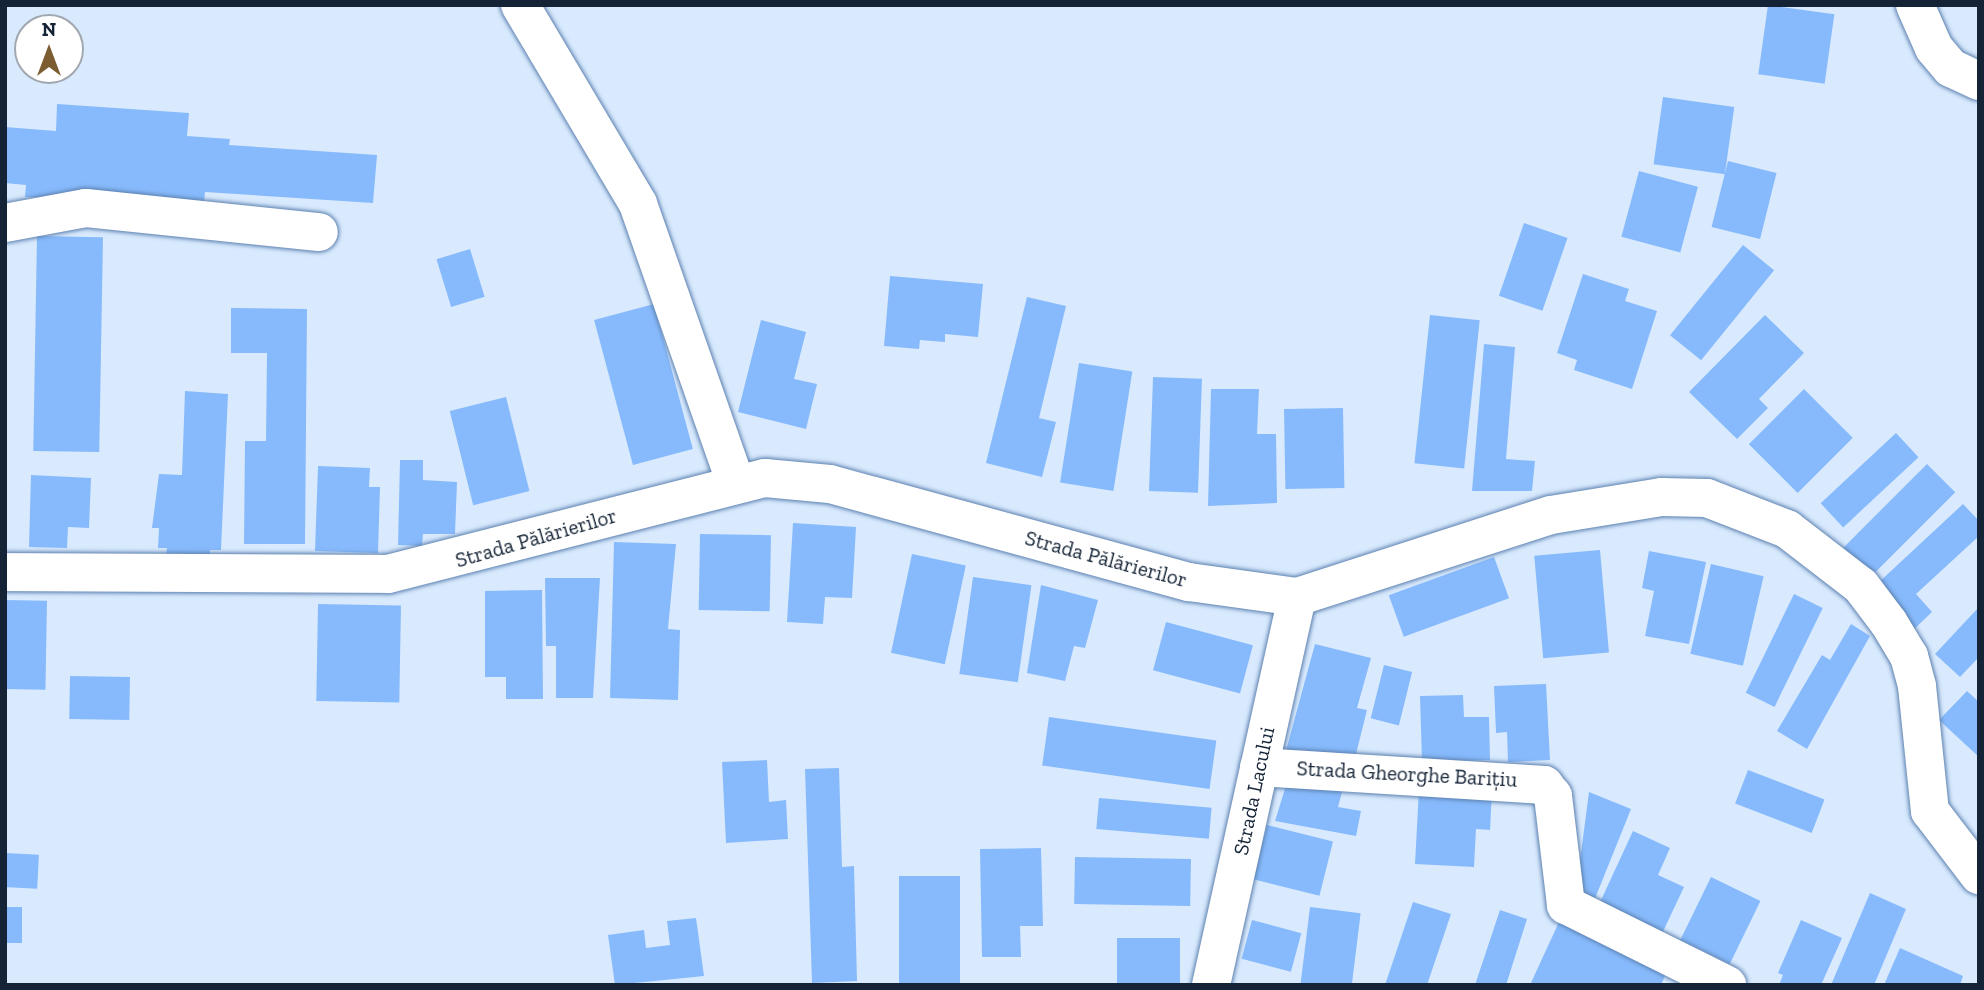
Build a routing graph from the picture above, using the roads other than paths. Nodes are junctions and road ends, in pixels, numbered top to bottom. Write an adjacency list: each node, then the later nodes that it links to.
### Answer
1 (520, 5): 6 (street)
2 (1915, 5): 3 (street)
3 (1979, 81)
4 (5, 223): 5 (street)
5 (319, 232)
6 (735, 481): 7 (street, Strada Pălărierilor); 8 (street, Strada Pălărierilor)
7 (5, 572)
8 (1297, 597): 9 (street, Strada Lacului); 10 (street, Strada Pălărierilor)
9 (1259, 767): 11 (street, Strada Lacului); 12 (street, Strada Gheorghe Barițiu)
10 (1979, 875)
11 (1212, 985)
12 (1727, 985)

